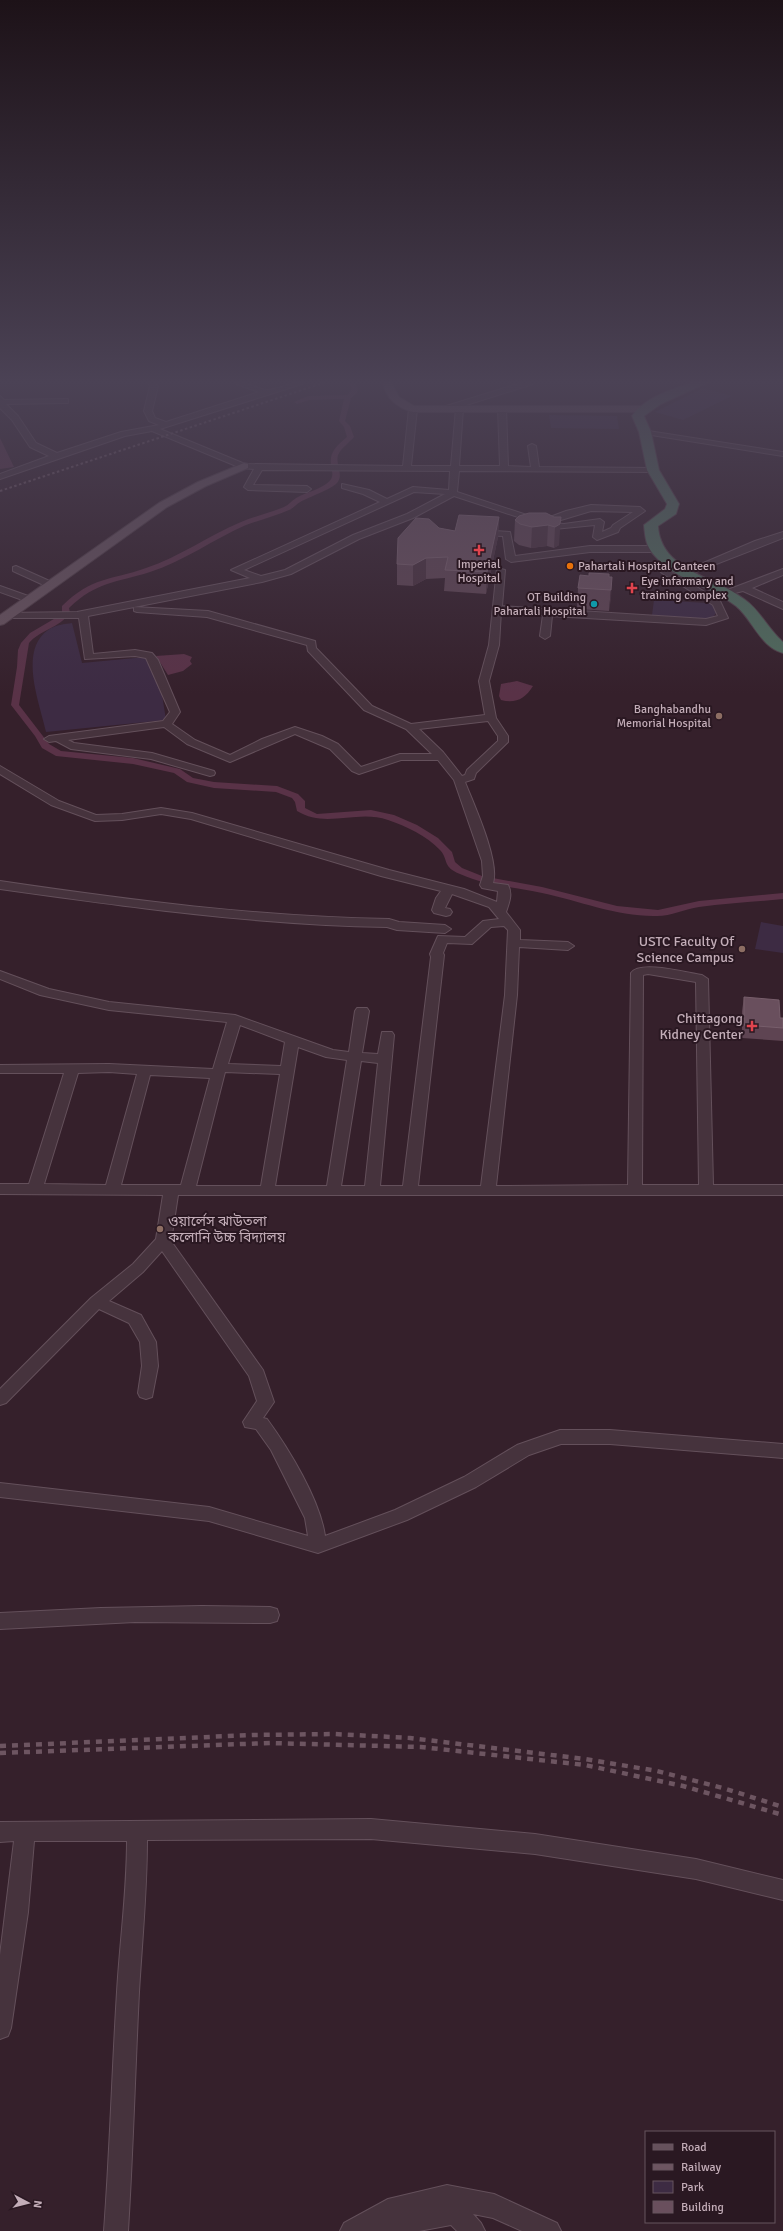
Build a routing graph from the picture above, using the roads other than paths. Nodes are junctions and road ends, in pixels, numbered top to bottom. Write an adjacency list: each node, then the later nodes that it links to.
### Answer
1 (198, 486): 22 (main road)
2 (248, 486): 6 (street)
3 (345, 486): 8 (street)
4 (454, 486): 7 (street)
5 (662, 486): 14 (highway)
6 (308, 489)
7 (453, 493): 8 (street); 9 (street); 11 (street)
8 (385, 501): 21 (street)
9 (410, 516): 10 (street); 21 (street)
10 (422, 522)
11 (545, 522): 11 (street)
12 (470, 532): 14 (street)
13 (783, 535): 20 (street)
14 (656, 550): 16 (highway)
15 (655, 567): 16 (street)
16 (668, 568): 20 (highway); 30 (street)
17 (16, 569): 22 (street)
18 (500, 570): 28 (street)
19 (783, 572): 23 (street)
20 (685, 573): 25 (highway)
21 (262, 579): 29 (street)
22 (51, 584): 26 (main road)
23 (744, 588): 25 (street); 27 (street)
24 (0, 589): 26 (street)
25 (727, 592): 34 (highway)
26 (28, 600): 32 (main road)
27 (783, 606)
28 (497, 608): 30 (street); 35 (street)
29 (105, 611): 31 (street); 37 (street)
30 (548, 613): 33 (street)
31 (80, 615): 32 (street); 36 (street)
32 (4, 618)
33 (545, 636)
34 (783, 649)
35 (491, 718): 37 (street); 41 (street)
36 (166, 724): 38 (street); 40 (street)
37 (410, 727): 38 (street)
38 (440, 757): 41 (street)
39 (0, 769): 43 (street)
40 (210, 773)
41 (459, 780): 44 (street)
42 (0, 885): 45 (street)
43 (449, 889): 44 (street); 45 (street)
44 (503, 917): 45 (street); 46 (street)
45 (443, 934): 71 (street)
46 (514, 943): 47 (street); 72 (street)
47 (568, 946)
48 (0, 975): 50 (street)
49 (362, 1011): 53 (street)
50 (235, 1019): 52 (street); 59 (street)
51 (387, 1035): 54 (street)
52 (292, 1041): 53 (street); 58 (street)
53 (355, 1057): 54 (street); 69 (street)
54 (384, 1059): 70 (street)
55 (0, 1069): 56 (street)
56 (72, 1069): 57 (street); 61 (street)
57 (145, 1069): 59 (street); 63 (street)
58 (287, 1070): 59 (street); 68 (street)
59 (219, 1071): 67 (street)
60 (0, 1189): 61 (street)
61 (35, 1189): 63 (street)
62 (706, 1189): 64 (street); 64 (street); 65 (street)
63 (112, 1190): 66 (street)
64 (635, 1190): 72 (street)
65 (783, 1190)
66 (171, 1191): 67 (street); 73 (street)
67 (187, 1191): 68 (street)
68 (267, 1191): 69 (street)
69 (333, 1191): 70 (street)
70 (372, 1191): 71 (street)
71 (410, 1191): 72 (street)
72 (488, 1191)
73 (163, 1241): 74 (street); 79 (street)
74 (97, 1302): 75 (street); 76 (street)
75 (146, 1393)
76 (0, 1400)
77 (783, 1451): 79 (street)
78 (0, 1490): 79 (street)
79 (318, 1546)
80 (270, 1615): 81 (street)
81 (0, 1621)
82 (137, 1831): 84 (street); 85 (street); 87 (street)
83 (0, 1832): 84 (street)
84 (25, 1832): 86 (street)
85 (783, 1890)
86 (0, 2028)
87 (116, 2231)
88 (352, 2231): 91 (street)
89 (387, 2231): 90 (street)
90 (473, 2231)
91 (549, 2231)

